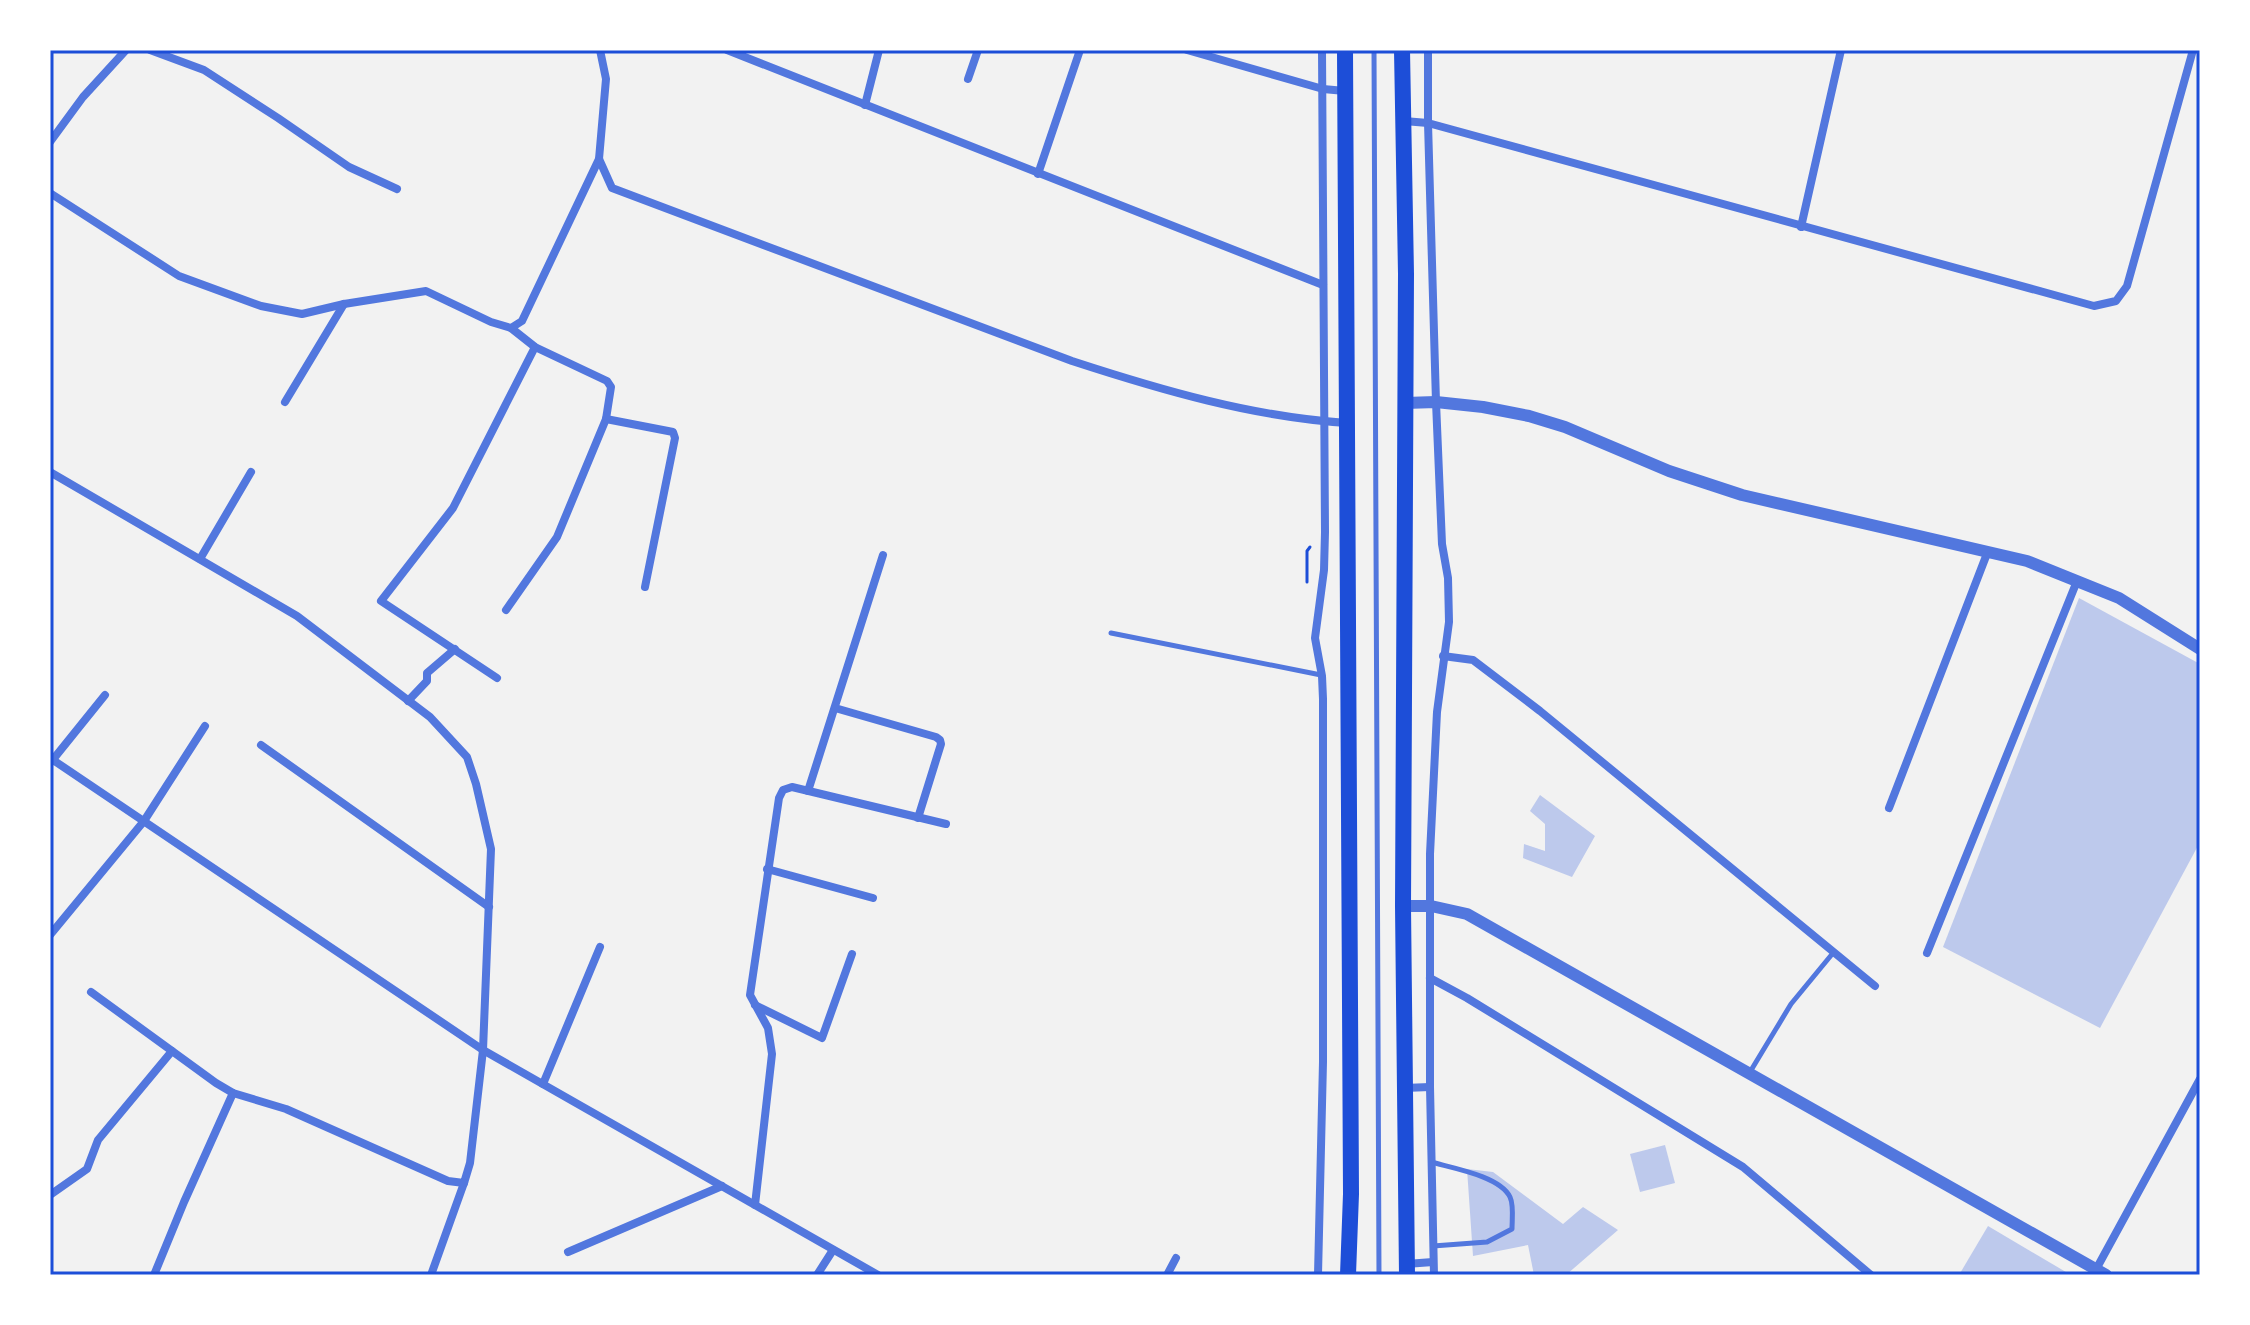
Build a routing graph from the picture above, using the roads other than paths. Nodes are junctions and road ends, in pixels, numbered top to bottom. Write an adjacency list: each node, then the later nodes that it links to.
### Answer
1 (126, 50): 24 (street)
2 (150, 50): 27 (street)
3 (600, 50): 25 (street)
4 (727, 50): 21 (street)
5 (879, 50): 21 (street)
6 (978, 50): 18 (street)
7 (1080, 50): 26 (street)
8 (1187, 50): 19 (street)
9 (1322, 50): 19 (street)
10 (1345, 50): 20 (main road)
11 (1374, 50): 106 (lane)
12 (1402, 50): 22 (main road)
13 (1428, 50): 23 (street)
14 (1841, 50): 29 (street)
15 (2193, 50): 16 (street)
16 (2189, 69): 17 (street); 29 (street)
17 (2200, 73)
18 (968, 79)
19 (1323, 89): 20 (street); 30 (street)
20 (1345, 91): 39 (main road)
21 (865, 105): 26 (street)
22 (1403, 120): 23 (street); 36 (main road)
23 (1428, 123): 29 (street); 35 (street)
24 (50, 142)
25 (599, 159): 32 (street); 38 (street)
26 (1038, 174): 30 (street)
27 (397, 189)
28 (50, 193): 31 (street)
29 (1801, 227)
30 (1323, 285): 38 (street)
31 (344, 304): 32 (street); 34 (street)
32 (511, 328): 33 (street)
33 (535, 347): 37 (street); 49 (street)
34 (285, 402)
35 (1436, 402): 36 (street); 42 (street); 51 (street)
36 (1405, 403): 67 (main road)
37 (606, 419): 46 (street); 47 (street)
38 (1323, 421): 39 (street); 52 (street)
39 (1348, 423): 105 (main road)
40 (50, 472): 44 (street)
41 (251, 472): 44 (street)
42 (1988, 551): 45 (street); 61 (street)
43 (883, 555): 56 (street)
44 (200, 559): 55 (street)
45 (2077, 581): 50 (street); 73 (street)
46 (645, 587)
47 (506, 610)
48 (1111, 633): 52 (lane)
49 (455, 649): 53 (street); 55 (street)
50 (2200, 649)
51 (1443, 656): 68 (street); 72 (street)
52 (1322, 676): 104 (street)
53 (497, 678)
54 (105, 695): 59 (street)
55 (408, 701): 69 (street)
56 (835, 708): 60 (street); 62 (street)
57 (205, 726): 63 (street)
58 (261, 745): 69 (street)
59 (52, 761): 63 (street)
60 (808, 791): 62 (street); 65 (street)
61 (1889, 808)
62 (918, 818): 64 (street)
63 (144, 821): 70 (street); 79 (street)
64 (946, 824)
65 (767, 869): 66 (street); 78 (street)
66 (873, 898)
67 (1403, 906): 68 (street); 85 (main road)
68 (1431, 906): 75 (street); 81 (street)
69 (489, 907): 79 (street)
70 (50, 935)
71 (600, 947): 83 (street)
72 (1834, 952): 76 (street); 81 (lane)
73 (1927, 953)
74 (852, 954): 78 (street)
75 (1430, 978): 84 (street); 108 (street)
76 (1875, 986)
77 (91, 992): 80 (street)
78 (754, 1004): 91 (street)
79 (483, 1050): 83 (street); 88 (street)
80 (172, 1051): 86 (street); 90 (street)
81 (1749, 1074): 98 (street)
82 (2200, 1079): 98 (street)
83 (543, 1084): 89 (street)
84 (1430, 1087): 85 (street); 87 (street)
85 (1404, 1088): 97 (main road)
86 (233, 1093): 88 (street); 99 (street)
87 (1431, 1162): 92 (street); 92 (lane)
88 (464, 1183): 100 (street)
89 (722, 1186): 91 (street); 94 (street)
90 (50, 1195)
91 (755, 1205): 93 (street)
92 (1433, 1246): 96 (street)
93 (833, 1250): 101 (street); 102 (street)
94 (568, 1252)
95 (1176, 1258): 103 (street)
96 (1433, 1262): 97 (street); 107 (street)
97 (1407, 1269)
98 (2098, 1273)
99 (154, 1275)
100 (431, 1275)
101 (817, 1275)
102 (878, 1275)
103 (1167, 1275)
104 (1318, 1275)
105 (1348, 1275)
106 (1379, 1275)
107 (1434, 1275)
108 (1871, 1275)

